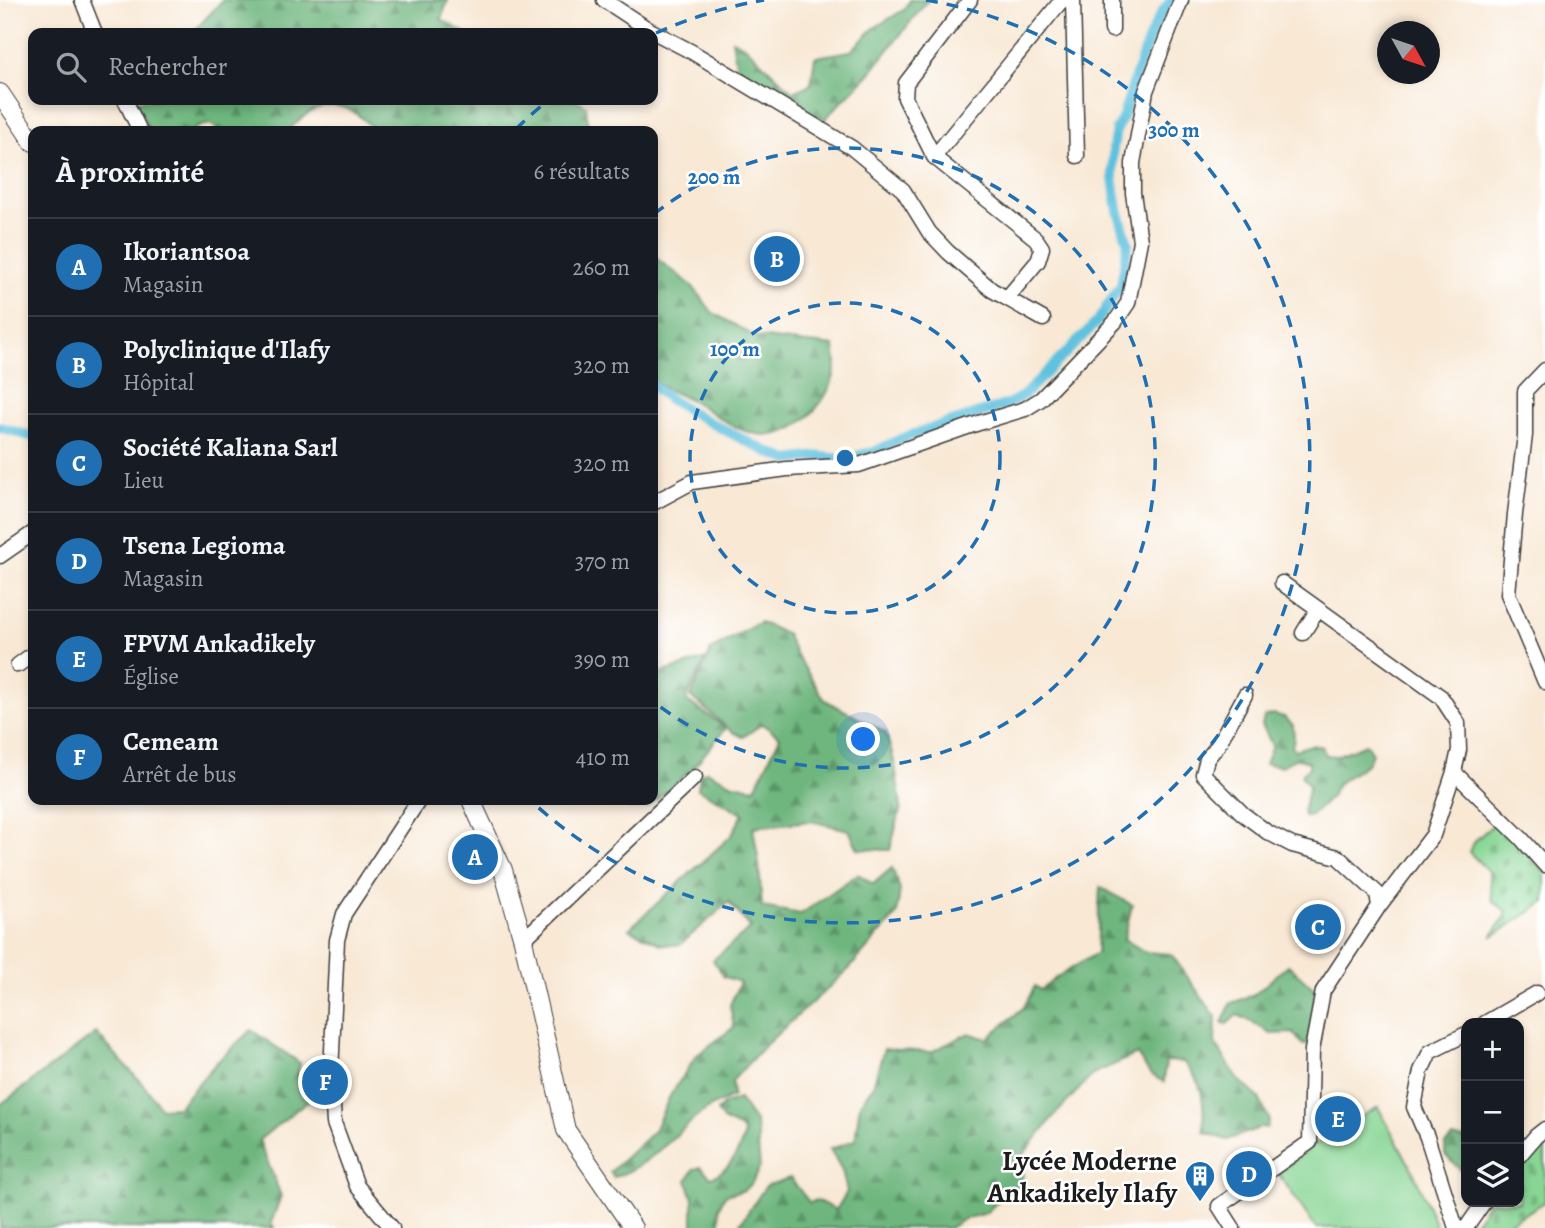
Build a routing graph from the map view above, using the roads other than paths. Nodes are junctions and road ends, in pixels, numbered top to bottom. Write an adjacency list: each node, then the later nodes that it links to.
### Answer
1 (82, 0): 8 (street)
2 (604, 0): 9 (street)
3 (970, 0): 17 (street)
4 (1062, 0): 17 (street)
5 (1073, 0): 16 (street)
6 (1112, 0): 10 (street)
7 (1181, 0): 21 (street)
8 (93, 28)
9 (646, 28)
10 (1112, 30)
11 (658, 34): 18 (street)
12 (0, 93): 15 (main road)
13 (127, 105): 14 (street)
14 (138, 126)
15 (28, 135)
16 (1077, 156)
17 (934, 157): 18 (street)
18 (1007, 298): 19 (street)
19 (1043, 319)
20 (1545, 370): 29 (street)
21 (658, 500)
22 (28, 536): 23 (street)
23 (0, 556)
24 (1282, 583): 25 (street)
25 (1318, 609): 26 (street); 31 (street)
26 (1303, 633)
27 (28, 658): 28 (street)
28 (18, 665)
29 (1545, 682)
30 (1245, 695): 36 (street)
31 (1454, 772): 35 (street); 36 (street)
32 (695, 777): 37 (street)
33 (416, 805): 44 (street)
34 (473, 805): 37 (main road)
35 (1545, 865)
36 (1379, 906): 46 (street)
37 (523, 940): 45 (main road)
38 (1536, 993): 39 (street)
39 (1494, 1018)
40 (1461, 1036): 47 (street)
41 (1545, 1129): 42 (street)
42 (1524, 1150)
43 (1481, 1207): 48 (street)
44 (392, 1228)
45 (633, 1228)
46 (1233, 1228)
47 (1456, 1228)
48 (1466, 1228)

